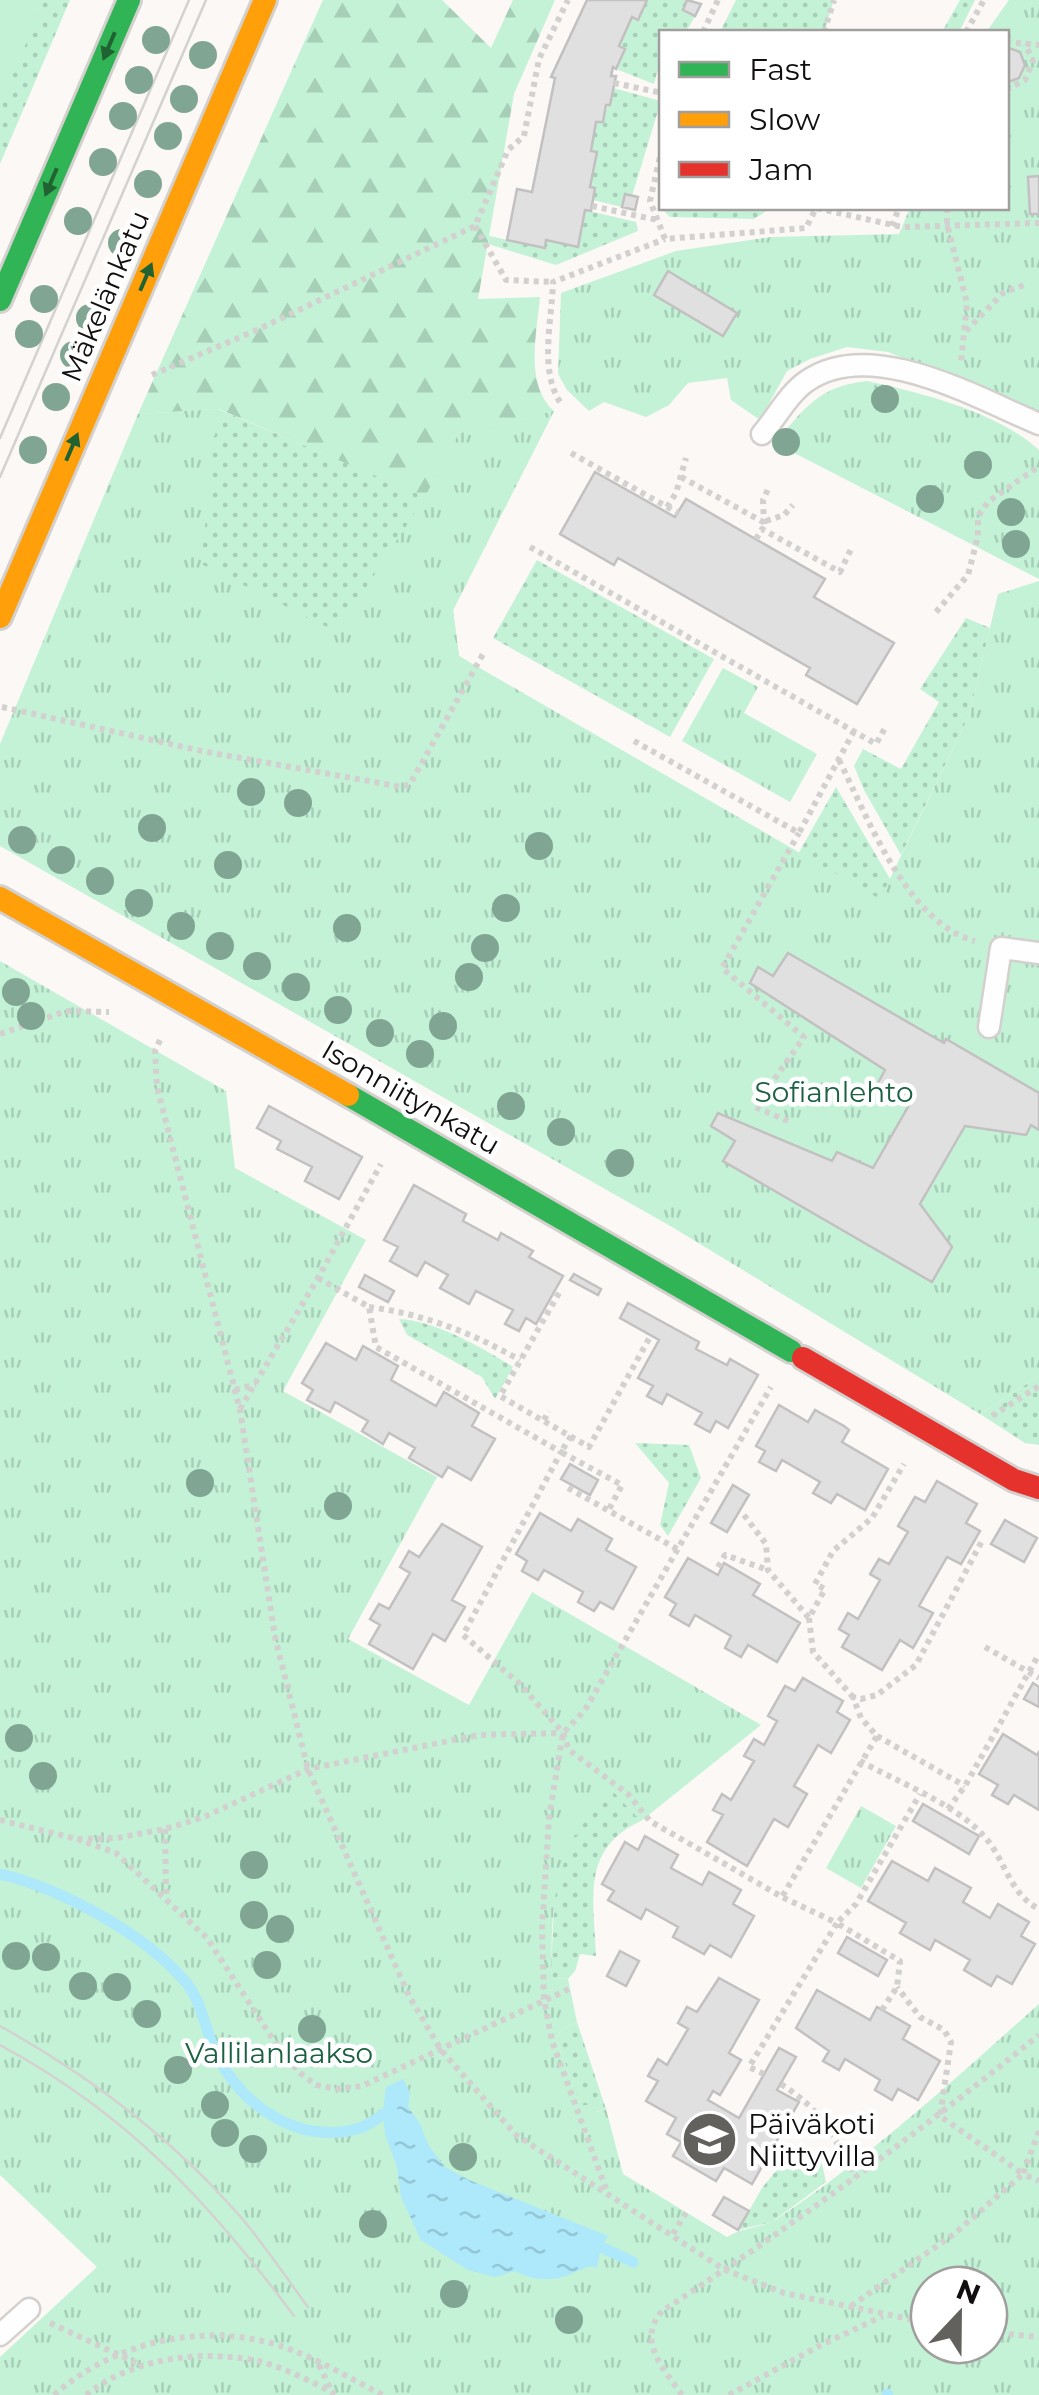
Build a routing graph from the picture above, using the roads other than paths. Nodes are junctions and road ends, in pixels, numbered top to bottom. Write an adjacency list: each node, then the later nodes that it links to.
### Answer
1 (129, 0): 3 (street, one-way to 3)
2 (265, 0): 6 (street, Mäkelänkatu, one-way to 2)
3 (0, 300)
4 (1039, 424): 5 (lane)
5 (762, 434)
6 (0, 617)
7 (0, 898): 10 (street, Isonniitynkatu)
8 (1039, 953): 9 (lane)
9 (990, 1027)
10 (1039, 1488)
11 (37, 2315): 12 (lane)
12 (0, 2335)

